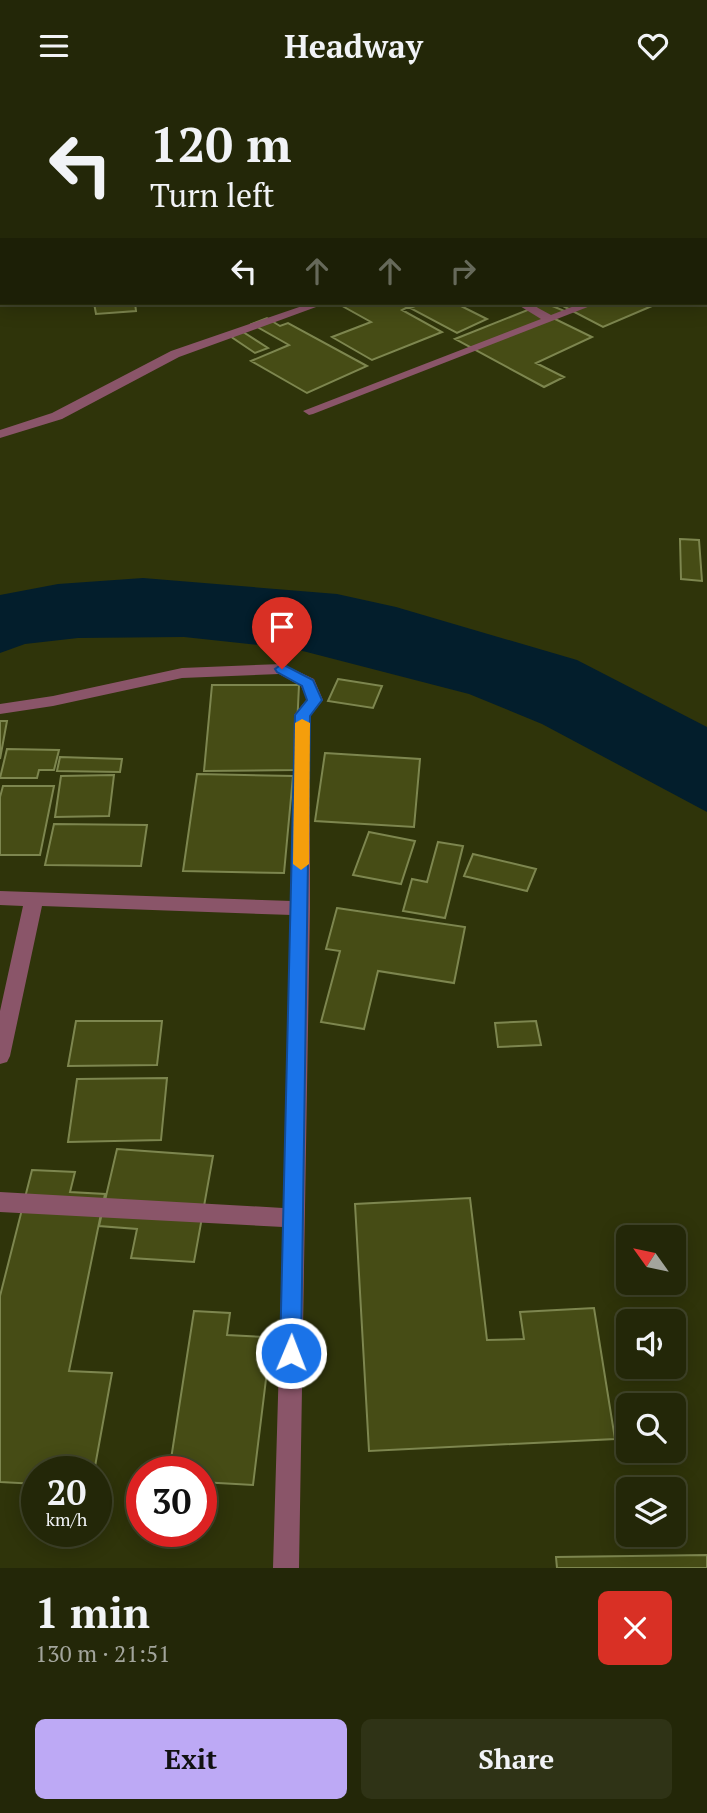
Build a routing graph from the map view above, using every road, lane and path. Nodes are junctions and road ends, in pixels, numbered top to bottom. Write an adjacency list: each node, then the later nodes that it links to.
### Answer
1 (315, 305): 6 (street)
2 (525, 305): 4 (street)
3 (587, 305): 4 (street)
4 (550, 319): 5 (street)
5 (309, 411)
6 (0, 434)
7 (0, 709): 10 (street)
8 (0, 898): 9 (street)
9 (34, 899): 10 (street); 11 (street)
10 (301, 908): 13 (street)
11 (0, 1056)
12 (0, 1202): 13 (street)
13 (294, 1218): 14 (street)
14 (286, 1568)

